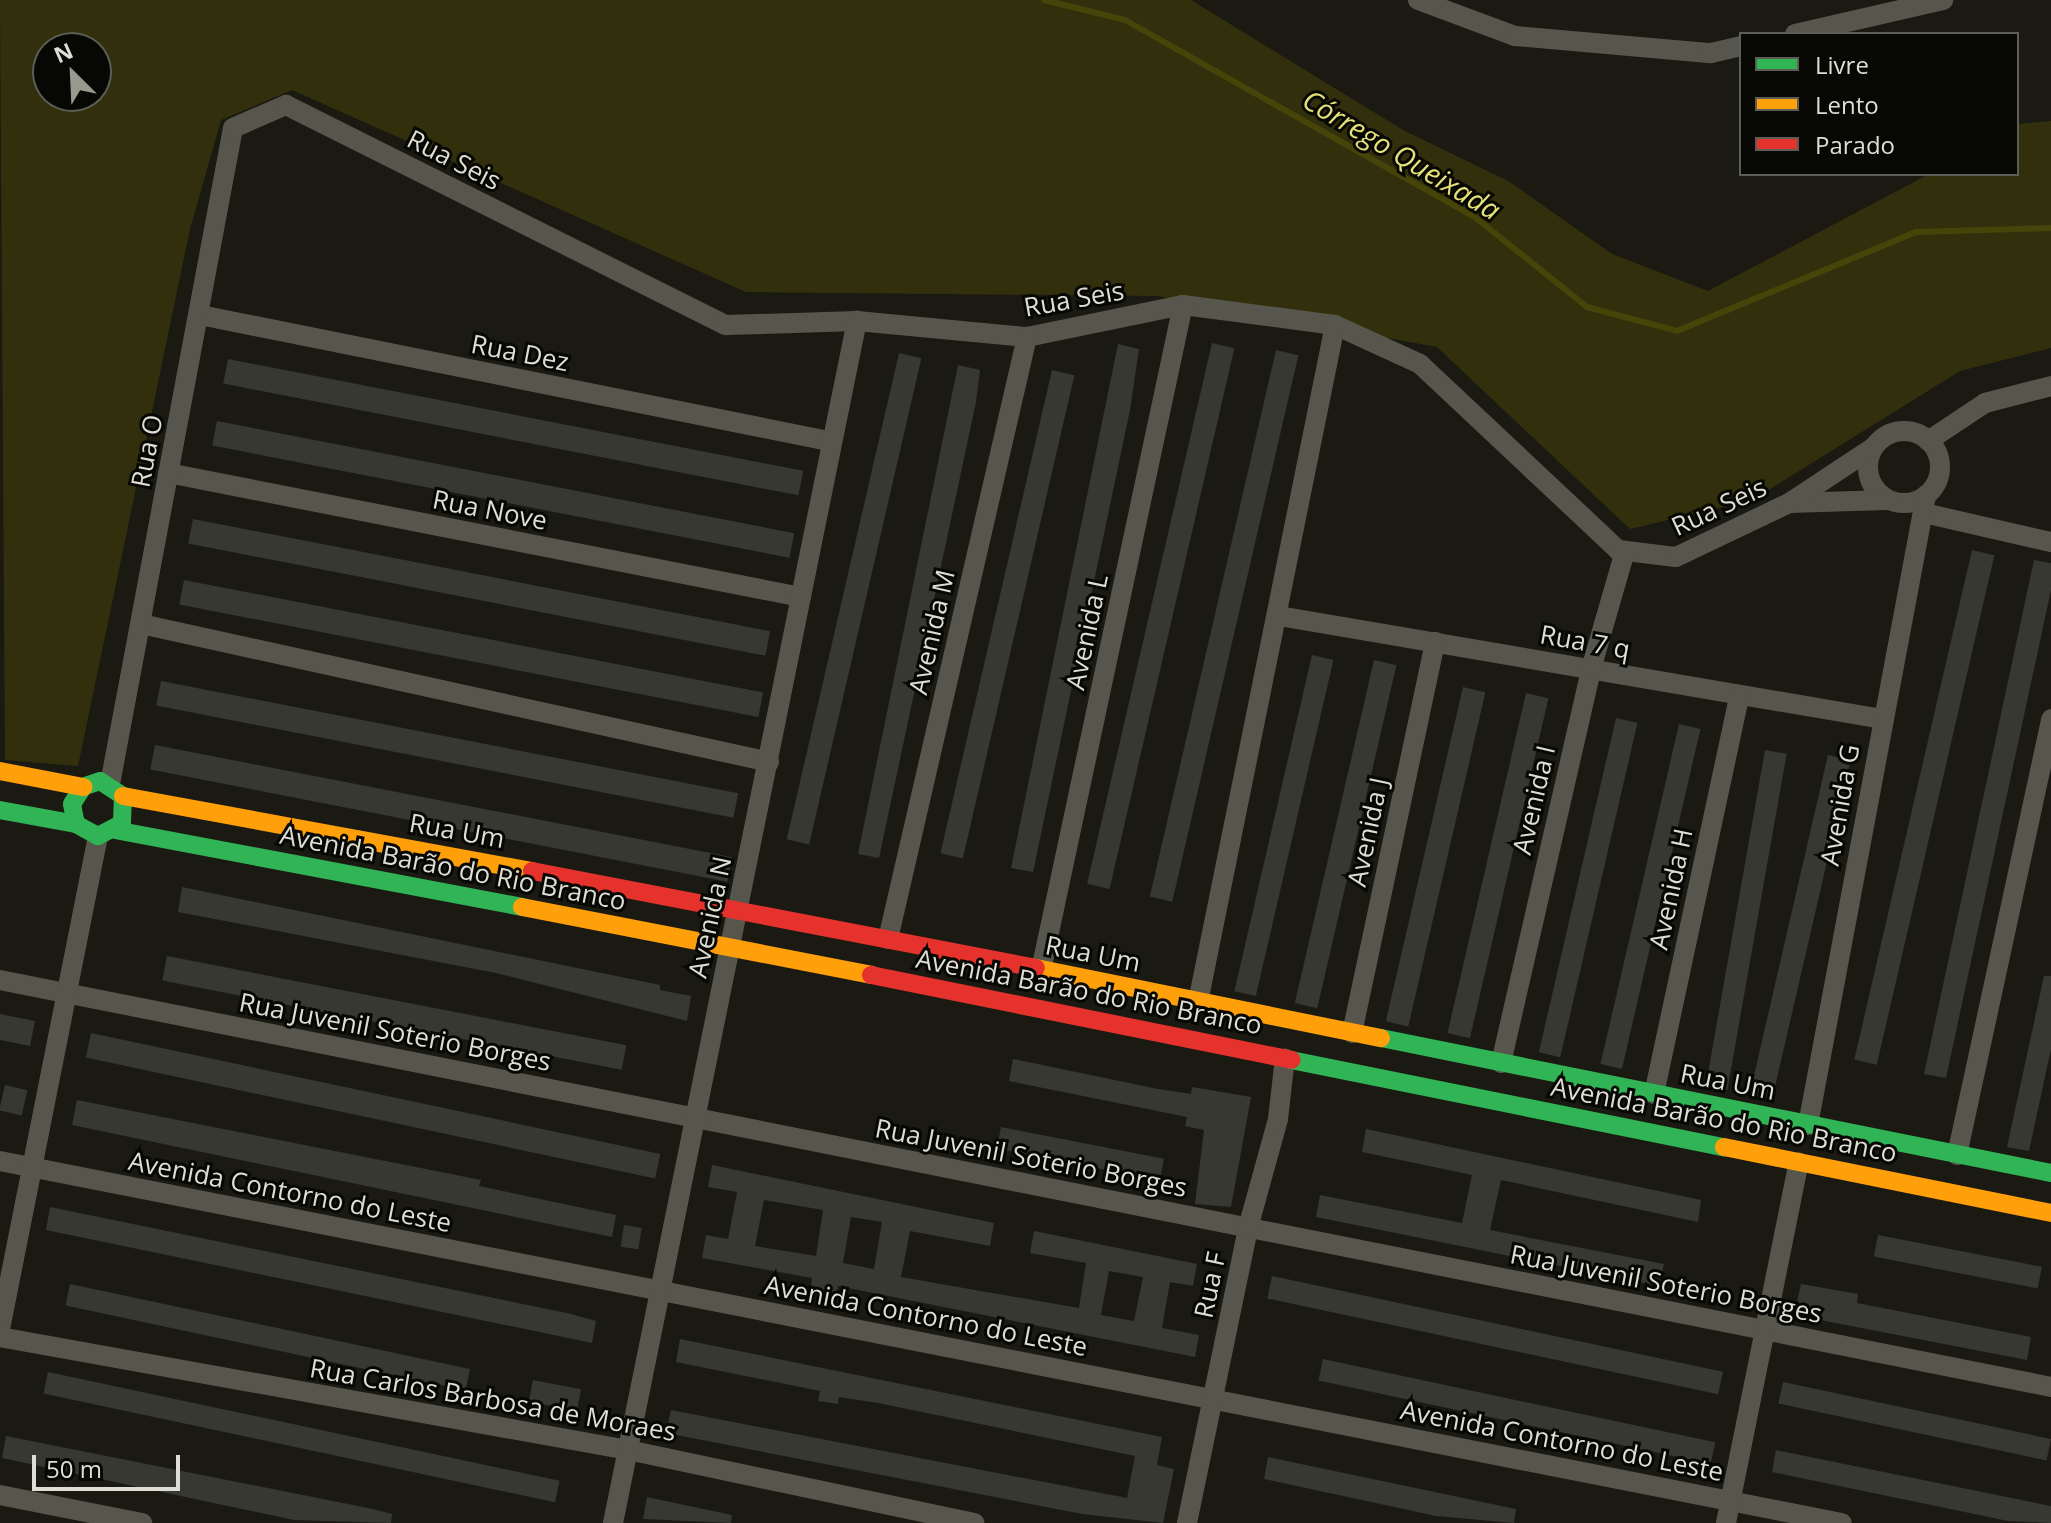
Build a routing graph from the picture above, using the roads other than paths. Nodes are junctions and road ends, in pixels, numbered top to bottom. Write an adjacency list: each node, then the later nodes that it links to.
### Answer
1 (1418, 0): 4 (street)
2 (1943, 0): 3 (street)
3 (1804, 32)
4 (1739, 46)
5 (233, 128): 7 (street, Rua O); 8 (street, Rua Seis)
6 (1183, 305): 9 (street, Rua Seis); 10 (street, Rua Seis); 39 (street, Avenida L)
7 (200, 315): 12 (street, Rua Dez); 15 (street, Rua O)
8 (857, 321): 10 (street, Rua Seis); 12 (street, Avenida N)
9 (1335, 325): 20 (street, Rua Seis); 22 (street)
10 (1027, 337): 37 (street, Avenida M)
11 (2051, 386): 13 (street)
12 (829, 441): 21 (street, Avenida N)
13 (1928, 441): 14 (street); 18 (street)
14 (1874, 447): 16 (street); 17 (street, Rua Seis)
15 (168, 473): 21 (street, Rua Nove); 23 (street, Rua O)
16 (1887, 500): 17 (street); 18 (street)
17 (1789, 503): 20 (street, Rua Seis)
18 (1925, 504): 19 (street); 27 (street, Avenida G)
19 (2051, 542)
20 (1625, 551): 25 (street, Avenida I)
21 (801, 597): 29 (street, Avenida N)
22 (1279, 616): 24 (street, Rua 7 q); 42 (street)
23 (141, 624): 29 (street); 32 (street, Rua O)
24 (1435, 642): 25 (street, Rua 7 q); 43 (street, Avenida J)
25 (1591, 669): 26 (street, Rua 7 q); 45 (street, Avenida I)
26 (1739, 696): 27 (street, Rua 7 q); 46 (street, Avenida H)
27 (1882, 719): 48 (street, Avenida G)
28 (2051, 719): 49 (street)
29 (769, 762): 36 (street, Avenida N)
30 (0, 771): 31 (street)
31 (83, 787): 32 (street); 34 (street)
32 (116, 790): 35 (street); 36 (street, Rua Um)
33 (0, 810): 34 (street)
34 (76, 824): 35 (street)
35 (106, 833): 38 (street, Avenida Barão do Rio Branco); 41 (street)
36 (738, 908): 37 (street, Rua Um); 38 (street, Avenida N)
37 (888, 939): 39 (street, Rua Um)
38 (730, 947): 44 (street, Avenida Barão do Rio Branco); 47 (street, Avenida N)
39 (1041, 970): 42 (street, Rua Um)
40 (0, 980): 41 (street, Rua Juvenil Soterio Borges)
41 (70, 994): 47 (street, Rua Juvenil Soterio Borges); 52 (street)
42 (1198, 1002): 43 (street, Rua Um)
43 (1352, 1033): 45 (street, Rua Um)
44 (1285, 1058): 51 (street, Avenida Barão do Rio Branco); 55 (street, Rua F)
45 (1501, 1063): 46 (street, Rua Um)
46 (1654, 1094): 48 (street, Rua Um)
47 (695, 1118): 55 (street, Rua Juvenil Soterio Borges); 56 (street, Avenida N)
48 (1808, 1125): 49 (street, Rua Um)
49 (1957, 1155): 53 (street, Rua Um)
50 (0, 1161): 52 (street, Avenida Contorno do Leste)
51 (1799, 1162): 54 (street, Avenida Barão do Rio Branco); 58 (street)
52 (34, 1168): 56 (street, Avenida Contorno do Leste); 57 (street)
53 (2051, 1173)
54 (2051, 1213)
55 (1248, 1228): 58 (street, Rua Juvenil Soterio Borges); 61 (street, Rua F)
56 (660, 1291): 61 (street, Avenida Contorno do Leste); 62 (street, Avenida N)
57 (0, 1329)
58 (1765, 1331): 60 (street, Rua Juvenil Soterio Borges); 64 (street)
59 (0, 1337): 62 (street, Rua Carlos Barbosa de Moraes)
60 (2051, 1387)
61 (1213, 1399): 64 (street, Avenida Contorno do Leste); 68 (street, Rua F)
62 (628, 1450): 66 (street, Avenida N); 67 (street, Rua Carlos Barbosa de Moraes)
63 (0, 1495): 65 (street)
64 (1731, 1501): 69 (street); 70 (street, Avenida Contorno do Leste)
65 (142, 1523)
66 (613, 1523)
67 (974, 1523)
68 (1187, 1523)
69 (1726, 1523)
70 (1842, 1523)

